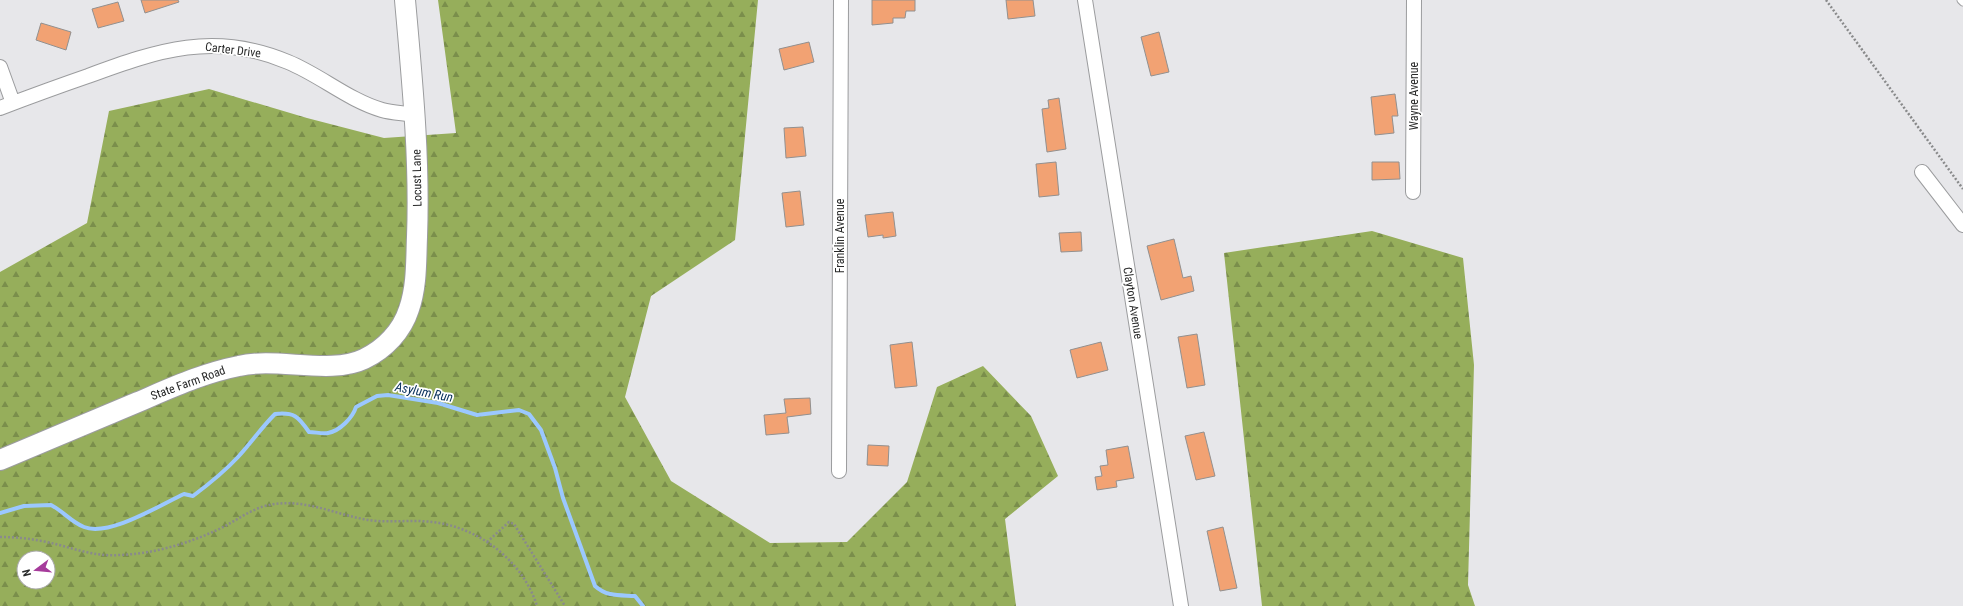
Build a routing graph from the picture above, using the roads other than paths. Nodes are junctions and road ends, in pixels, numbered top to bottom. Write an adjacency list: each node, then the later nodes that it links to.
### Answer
1 (405, 0): 10 (street, Locust Lane)
2 (841, 0): 16 (street, Franklin Avenue)
3 (1085, 0): 17 (street, Clayton Avenue)
4 (1414, 0): 12 (street, Wayne Avenue)
5 (1961, 0): 6 (lane)
6 (1963, 2)
7 (0, 67): 8 (street)
8 (14, 103): 9 (street, Carter Drive); 10 (street, Carter Drive)
9 (0, 108)
10 (415, 115): 14 (street, Locust Lane)
11 (1922, 172): 13 (street)
12 (1414, 192)
13 (1963, 225)
14 (384, 347): 15 (street, State Farm Road)
15 (0, 460)
16 (839, 471)
17 (1182, 606)

